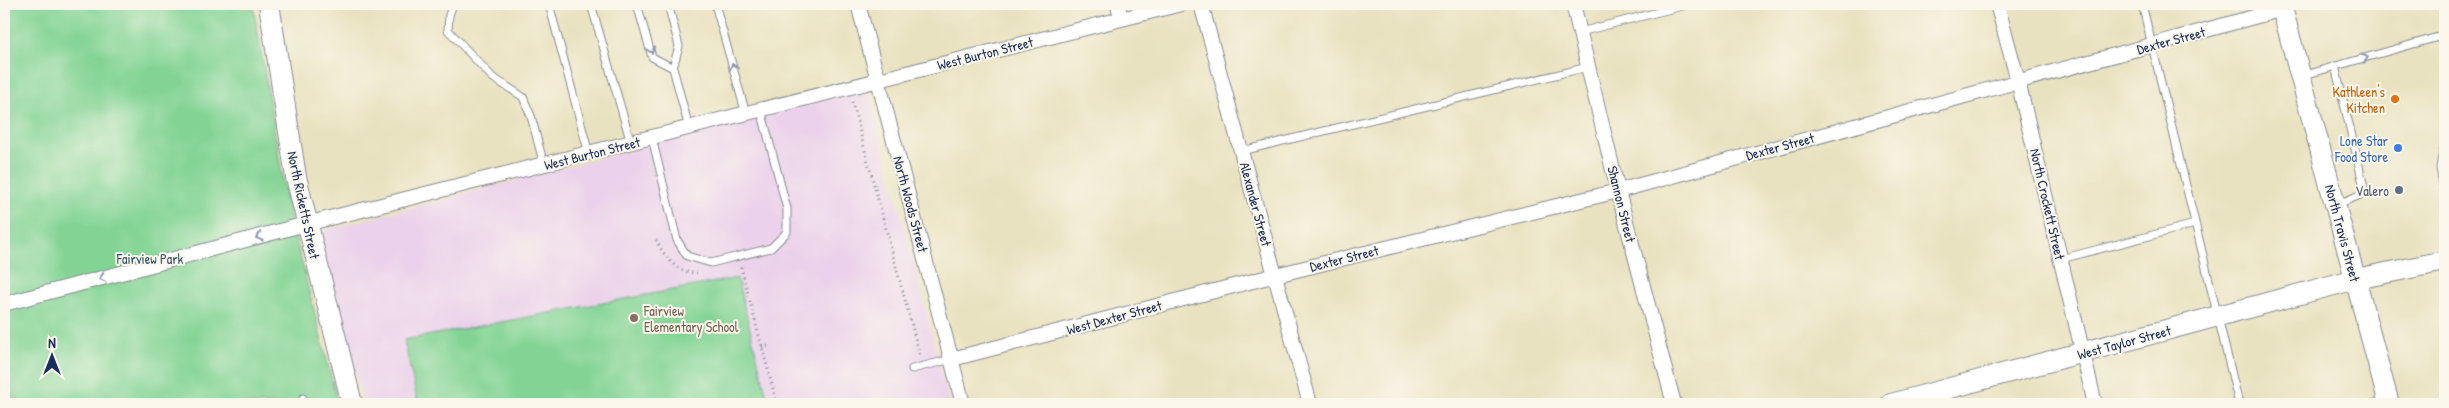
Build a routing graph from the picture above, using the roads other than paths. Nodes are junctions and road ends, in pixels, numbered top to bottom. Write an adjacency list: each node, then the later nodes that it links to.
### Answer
1 (269, 4): 39 (main road, North Ricketts Street)
2 (453, 4): 35 (lane)
3 (549, 4): 34 (lane)
4 (591, 4): 32 (lane)
5 (637, 4): 23 (lane, one-way to 23)
6 (668, 4): 23 (lane)
7 (716, 4): 28 (lane, one-way to 7)
8 (858, 4): 25 (street, North Woods Street)
9 (1118, 4): 17 (street)
10 (1181, 4): 17 (street, West Burton Street)
11 (1201, 4): 33 (street, Alexander Street)
12 (1573, 4): 18 (street, Shannon Street)
13 (1690, 4): 18 (lane)
14 (1998, 4): 26 (street, North Crockett Street)
15 (2142, 4): 20 (lane)
16 (2282, 6): 20 (street, Dexter Street); 24 (main road, North Travis Street)
17 (1121, 19): 25 (street, West Burton Street)
18 (1580, 32): 21 (street, Shannon Street)
19 (2445, 35): 22 (lane, one-way to 19)
20 (2153, 45): 26 (street, Dexter Street); 40 (lane)
21 (1588, 66): 33 (lane); 36 (street, Shannon Street)
22 (2335, 66): 24 (lane); 38 (lane)
23 (673, 68): 29 (lane)
24 (2301, 76): 38 (main road, North Travis Street)
25 (878, 80): 27 (street, West Burton Street); 48 (street, North Woods Street)
26 (2018, 81): 36 (street, Dexter Street); 41 (street, North Crockett Street)
27 (761, 110): 28 (street, West Burton Street); 30 (lane)
28 (746, 114): 29 (street, West Burton Street)
29 (689, 128): 30 (street, West Burton Street)
30 (652, 138): 32 (street, West Burton Street)
31 (2445, 142): 37 (lane)
32 (631, 143): 34 (street, West Burton Street)
33 (1242, 151): 43 (street, Alexander Street)
34 (589, 154): 35 (street, West Burton Street)
35 (544, 165): 39 (street, West Burton Street)
36 (1618, 191): 43 (street, Dexter Street); 55 (street, Shannon Street)
37 (2445, 195)
38 (2336, 204): 44 (main road, North Travis Street)
39 (306, 224): 45 (street, West Burton Street, one-way to 45); 52 (main road, North Ricketts Street)
40 (2195, 224): 41 (lane); 46 (lane)
41 (2061, 259): 47 (street, North Crockett Street)
42 (2445, 261): 44 (main road, West Taylor Street)
43 (1276, 275): 48 (street, West Dexter Street); 54 (street, Alexander Street)
44 (2356, 279): 46 (main road, West Taylor Street); 51 (main road, North Travis Street)
45 (4, 304)
46 (2216, 317): 47 (main road, West Taylor Street); 58 (lane)
47 (2083, 353): 56 (main road, West Taylor Street); 57 (street, North Crockett Street)
48 (952, 358): 49 (lane); 53 (street, North Woods Street)
49 (912, 369)
50 (2445, 401): 59 (lane)
51 (2383, 403)
52 (352, 404)
53 (963, 404)
54 (1310, 404)
55 (1674, 404)
56 (1891, 404)
57 (2095, 404)
58 (2239, 404)
59 (2434, 404)

